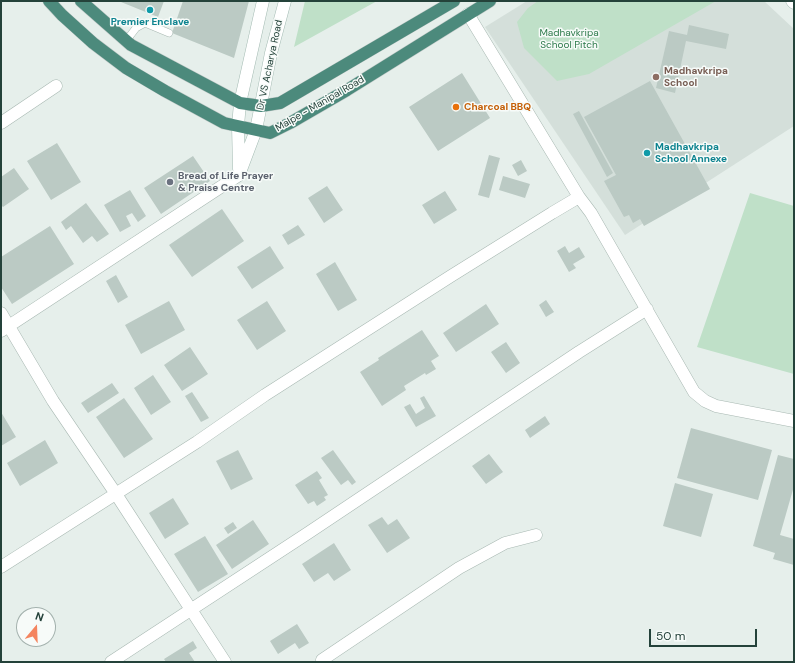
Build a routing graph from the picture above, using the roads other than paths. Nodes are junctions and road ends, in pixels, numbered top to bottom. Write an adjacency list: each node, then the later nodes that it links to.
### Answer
1 (49, 1): 14 (highway, Malpe - Manipal Road)
2 (81, 1): 9 (highway)
3 (262, 1): 11 (street)
4 (285, 1): 12 (street, Dr VS Acharya Road)
5 (454, 1): 12 (highway)
6 (490, 1): 7 (highway, Malpe - Manipal Road)
7 (468, 14): 15 (highway, Malpe - Manipal Road); 17 (street)
8 (169, 33): 9 (lane)
9 (126, 41): 11 (highway)
10 (56, 86): 13 (street)
11 (240, 103): 12 (highway); 14 (street)
12 (261, 106): 15 (street, Dr VS Acharya Road)
13 (1, 123)
14 (238, 126): 15 (highway, Malpe - Manipal Road); 16 (street)
15 (256, 130): 16 (street, Dr VS Acharya Road)
16 (239, 175): 20 (street)
17 (579, 197): 18 (street); 22 (street)
18 (647, 309): 21 (street); 25 (street)
19 (1, 313): 20 (street)
20 (5, 328): 22 (street)
21 (794, 422)
22 (116, 494): 24 (street); 25 (street)
23 (536, 535): 26 (street)
24 (1, 567)
25 (191, 610): 27 (street); 28 (street)
26 (321, 661)
27 (111, 662)
28 (225, 662)

